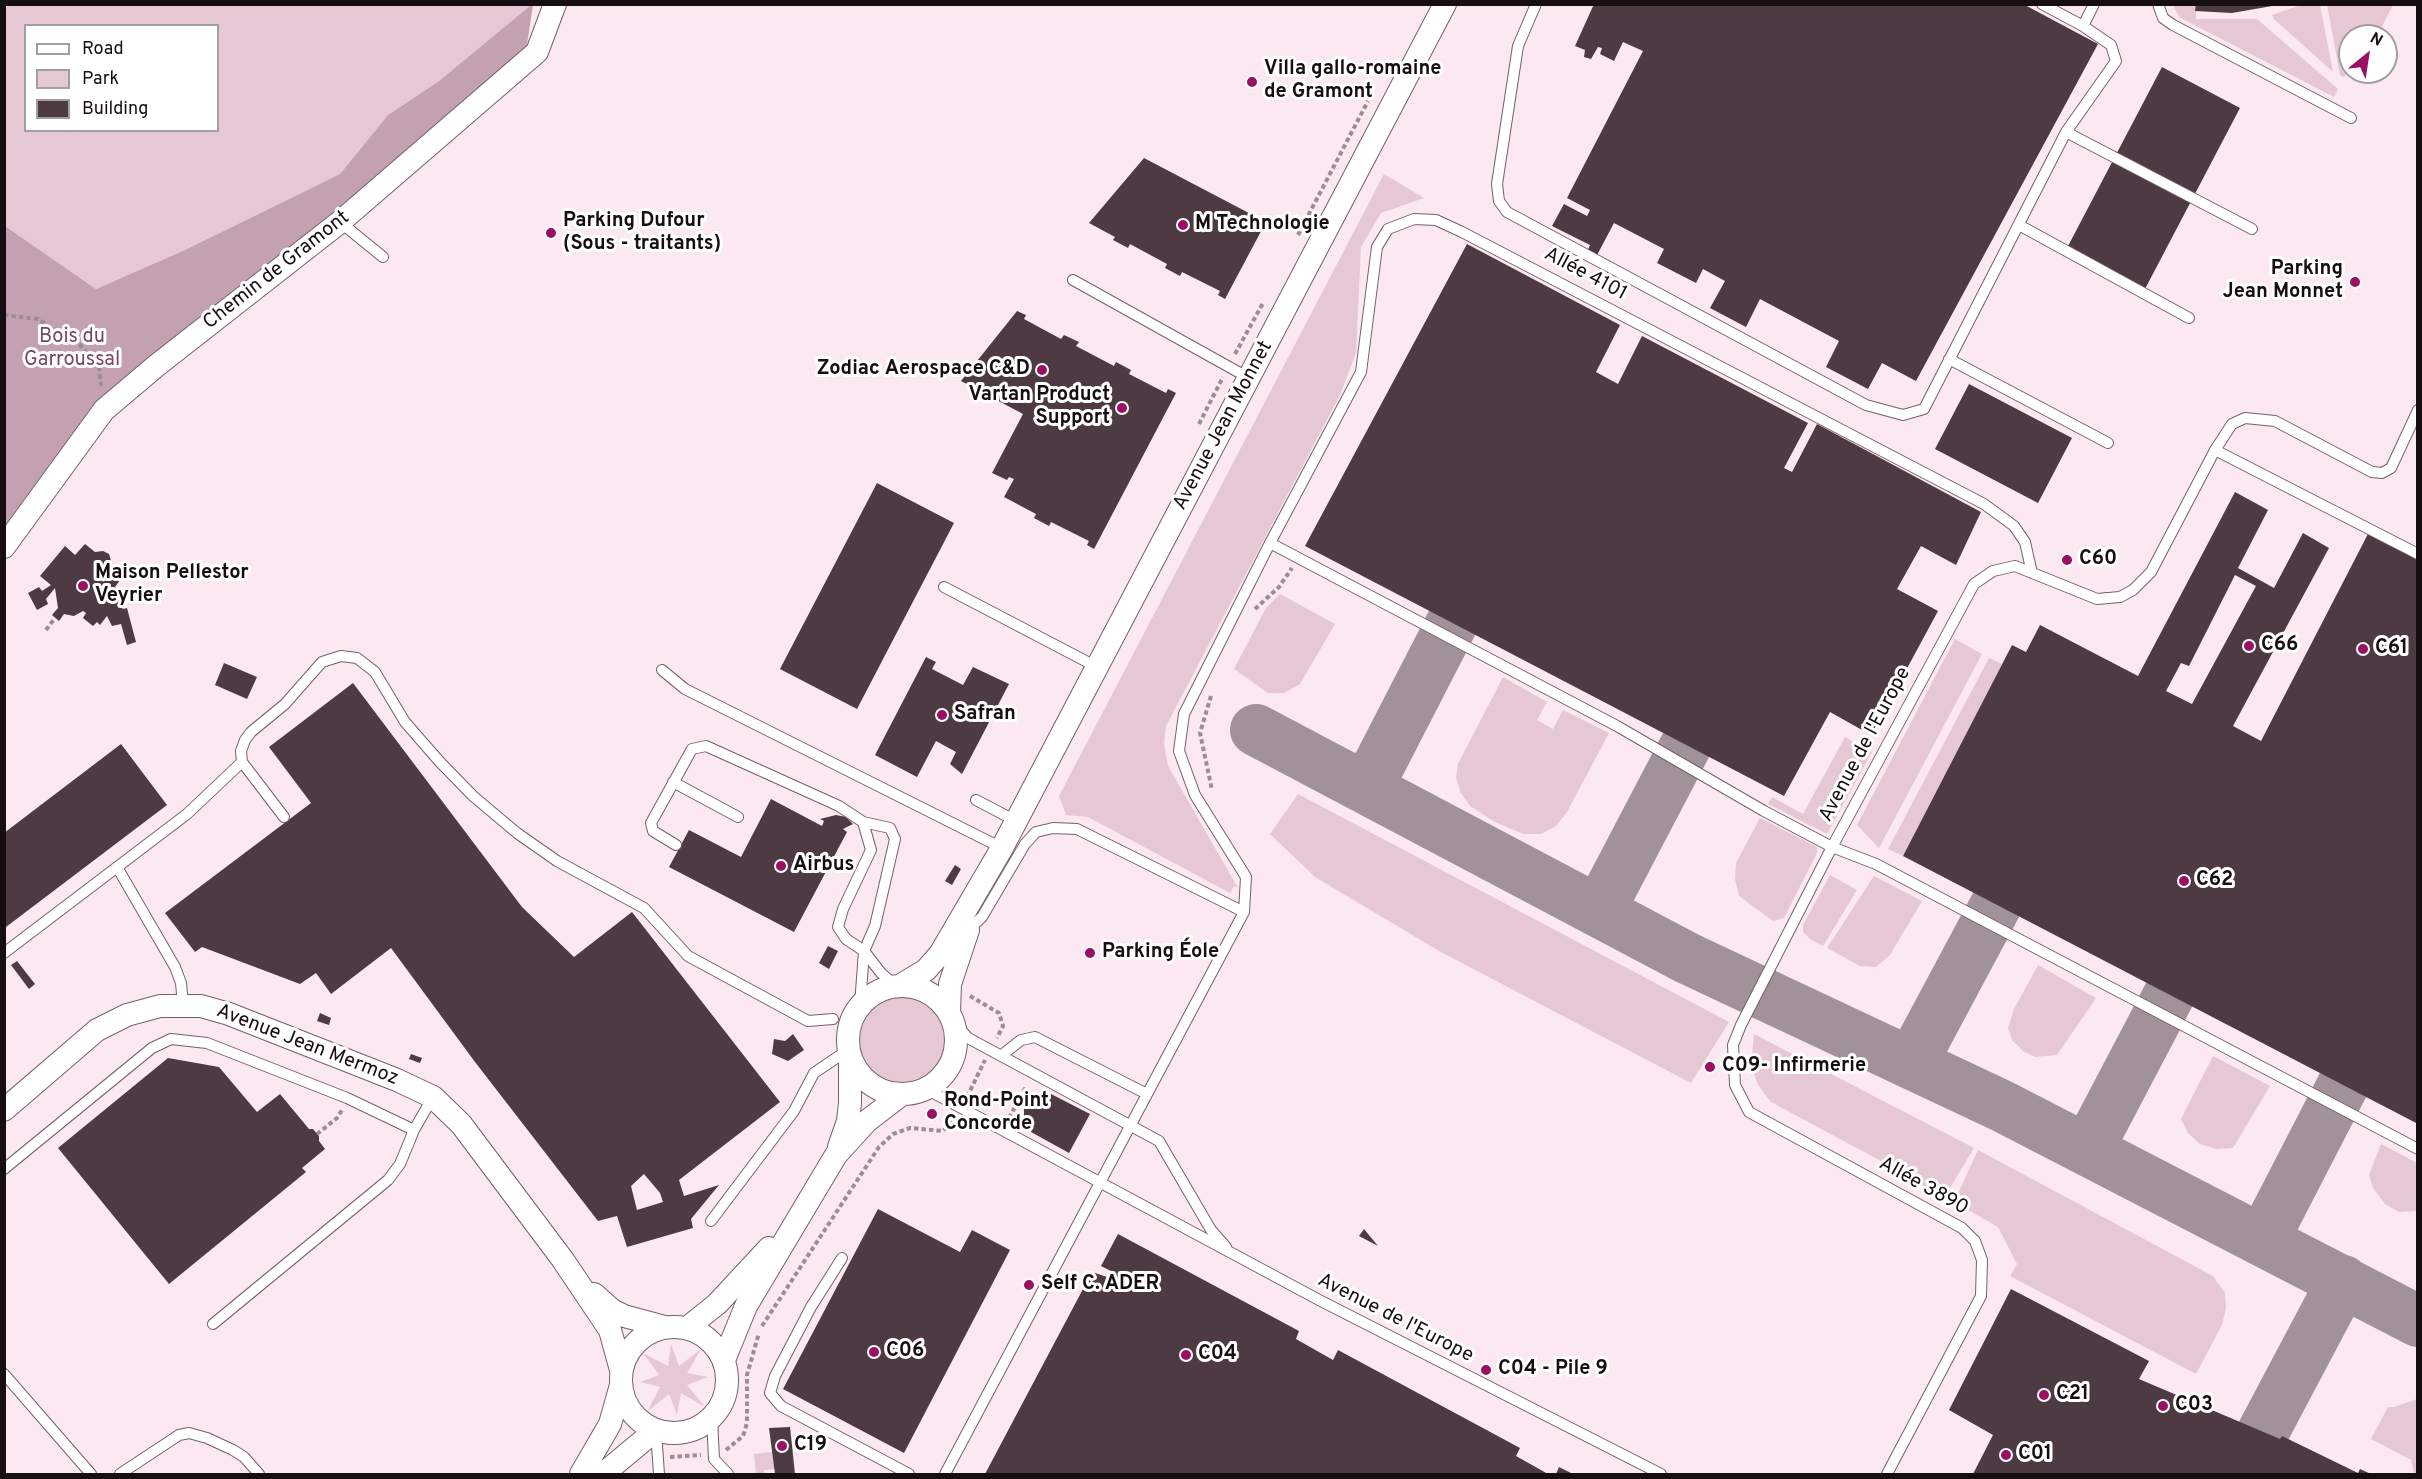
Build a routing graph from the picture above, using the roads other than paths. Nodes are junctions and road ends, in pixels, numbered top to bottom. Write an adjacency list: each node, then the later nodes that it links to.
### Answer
1 (555, 4): 10 (street, Chemin de Gramont)
2 (1445, 4): 17 (street, Avenue Jean Monnet)
3 (1536, 4): 16 (lane)
4 (2042, 4): 7 (lane)
5 (2094, 4): 7 (lane)
6 (2158, 4): 8 (lane)
7 (2083, 26): 9 (lane)
8 (2351, 118)
9 (2066, 132): 11 (lane); 12 (lane)
10 (340, 222): 13 (lane); 22 (street, Chemin de Gramont)
11 (2019, 225): 15 (lane); 16 (lane)
12 (2252, 229)
13 (383, 257)
14 (1073, 280): 17 (lane)
15 (2189, 318)
16 (1949, 359): 19 (lane)
17 (1249, 378): 26 (street, Avenue Jean Monnet)
18 (2418, 410): 20 (lane)
19 (2108, 443)
20 (2215, 450): 23 (lane); 24 (lane, Avenue de l'Europe)
21 (1270, 543): 24 (lane, Allée 4101); 36 (lane); 39 (lane, Allée 4101)
22 (4, 547)
23 (2418, 554)
24 (2032, 573): 36 (lane, Avenue de l'Europe)
25 (944, 587): 26 (lane)
26 (1097, 668): 33 (street, Avenue Jean Monnet)
27 (662, 670): 37 (lane)
28 (242, 762): 31 (lane); 38 (lane); 47 (lane)
29 (673, 782): 32 (lane); 34 (lane); 35 (lane)
30 (976, 800): 33 (lane)
31 (284, 817)
32 (738, 818)
33 (1016, 821): 37 (street, Avenue Jean Monnet)
34 (863, 822): 41 (lane); 41 (lane)
35 (676, 845)
36 (1833, 846): 48 (lane, Avenue de l'Europe); 58 (lane)
37 (1002, 848): 40 (street, Avenue Jean Monnet); 43 (street, Avenue Jean Monnet)
38 (117, 867): 42 (lane); 44 (lane)
39 (1244, 912): 40 (lane); 52 (lane)
40 (968, 930): 46 (street, Avenue Jean Monnet)
41 (864, 951): 43 (lane); 45 (lane)
42 (4, 953)
43 (898, 986): 45 (street); 46 (street)
44 (183, 1005): 54 (street, Avenue Jean Mermoz); 55 (street, Avenue Jean Mermoz)
45 (860, 1005): 49 (street)
46 (951, 1017): 50 (lane); 51 (street)
47 (833, 1019)
48 (1733, 1045): 84 (lane, Allée 3890)
49 (849, 1054): 53 (street); 59 (street); 63 (lane)
50 (1002, 1055): 52 (lane); 56 (lane)
51 (926, 1089): 53 (street); 61 (lane, Avenue de l'Europe)
52 (1145, 1093): 56 (lane)
53 (901, 1095): 59 (street)
54 (433, 1097): 57 (lane); 66 (street, Avenue Jean Mermoz)
55 (4, 1110)
56 (1130, 1123): 61 (lane); 64 (lane)
57 (414, 1130): 60 (lane); 67 (lane)
58 (2418, 1149)
59 (836, 1155): 62 (street)
60 (4, 1169)
61 (1099, 1182): 64 (lane, Avenue de l'Europe); 82 (lane)
62 (805, 1205): 68 (street); 69 (street)
63 (711, 1221)
64 (1232, 1254): 83 (lane, Avenue de l'Europe)
65 (842, 1258): 81 (lane)
66 (563, 1260): 68 (street, Avenue Jean Mermoz); 71 (street, Avenue Jean Mermoz)
67 (213, 1324)
68 (676, 1327): 69 (street); 71 (street)
69 (724, 1360): 72 (street)
70 (4, 1374): 74 (lane)
71 (621, 1378): 73 (street); 77 (street)
72 (712, 1418): 73 (street); 80 (lane)
73 (656, 1430): 78 (street); 79 (lane)
74 (91, 1474)
75 (120, 1474): 76 (lane)
76 (259, 1474)
77 (580, 1474)
78 (603, 1474)
79 (659, 1474)
80 (728, 1474)
81 (909, 1474)
82 (945, 1474)
83 (1661, 1474)
84 (1887, 1474)

